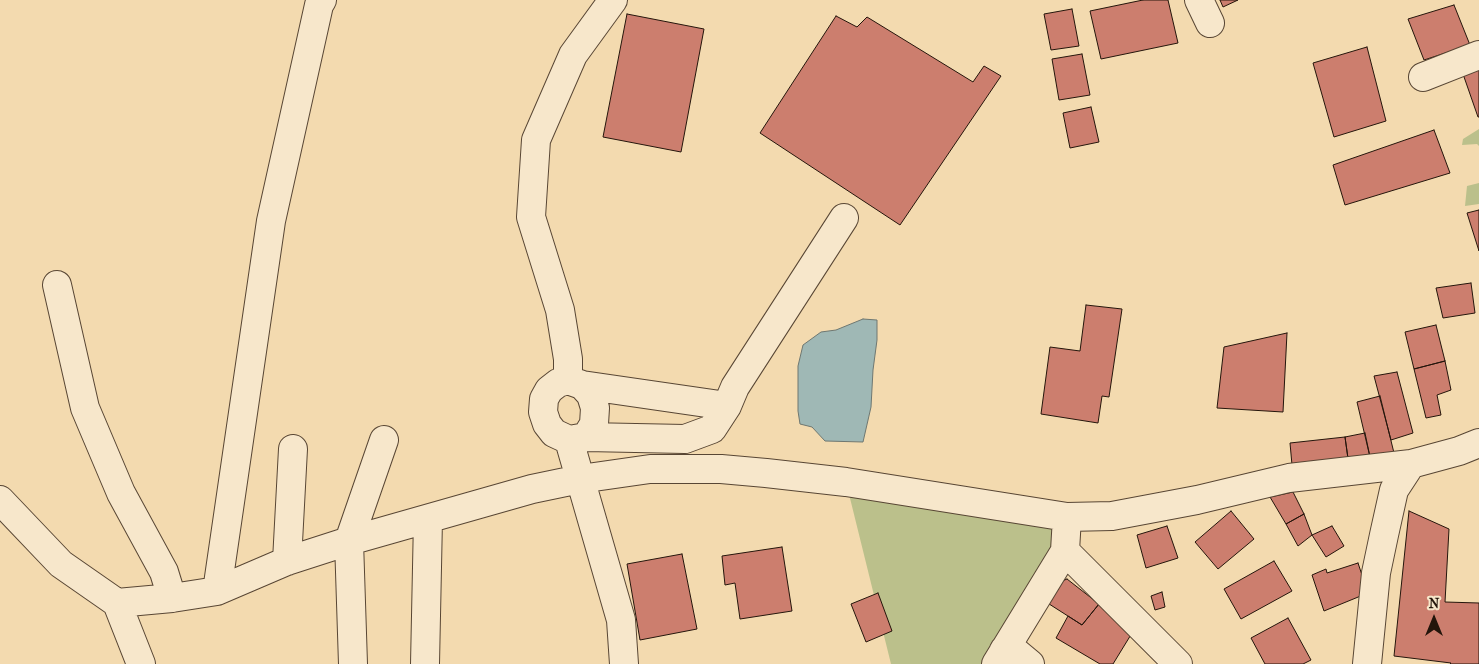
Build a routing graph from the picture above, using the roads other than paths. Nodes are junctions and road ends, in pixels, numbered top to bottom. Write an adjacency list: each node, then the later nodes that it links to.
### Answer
1 (322, 0): 21 (street)
2 (613, 0): 7 (street)
3 (1479, 55): 4 (street)
4 (1423, 76)
5 (844, 218): 8 (street)
6 (57, 286): 22 (street)
7 (575, 382): 8 (street); 9 (street); 9 (street)
8 (727, 406): 9 (street)
9 (577, 439): 14 (street)
10 (384, 440): 18 (street)
11 (1479, 443): 13 (street)
12 (293, 449): 20 (street)
13 (1411, 464): 16 (street); 31 (street)
14 (580, 479): 16 (street); 17 (street); 28 (street)
15 (0, 500): 23 (street)
16 (1067, 517): 19 (street)
17 (428, 518): 18 (street); 27 (street)
18 (349, 541): 20 (street); 26 (street)
19 (1065, 551): 24 (street); 30 (street)
20 (287, 561): 21 (street)
21 (217, 591): 22 (street)
22 (172, 598): 23 (street)
23 (117, 603): 25 (street)
24 (1000, 657): 29 (street)
25 (141, 664)
26 (353, 664)
27 (425, 664)
28 (624, 664)
29 (1030, 664)
30 (1178, 664)
31 (1367, 664)

